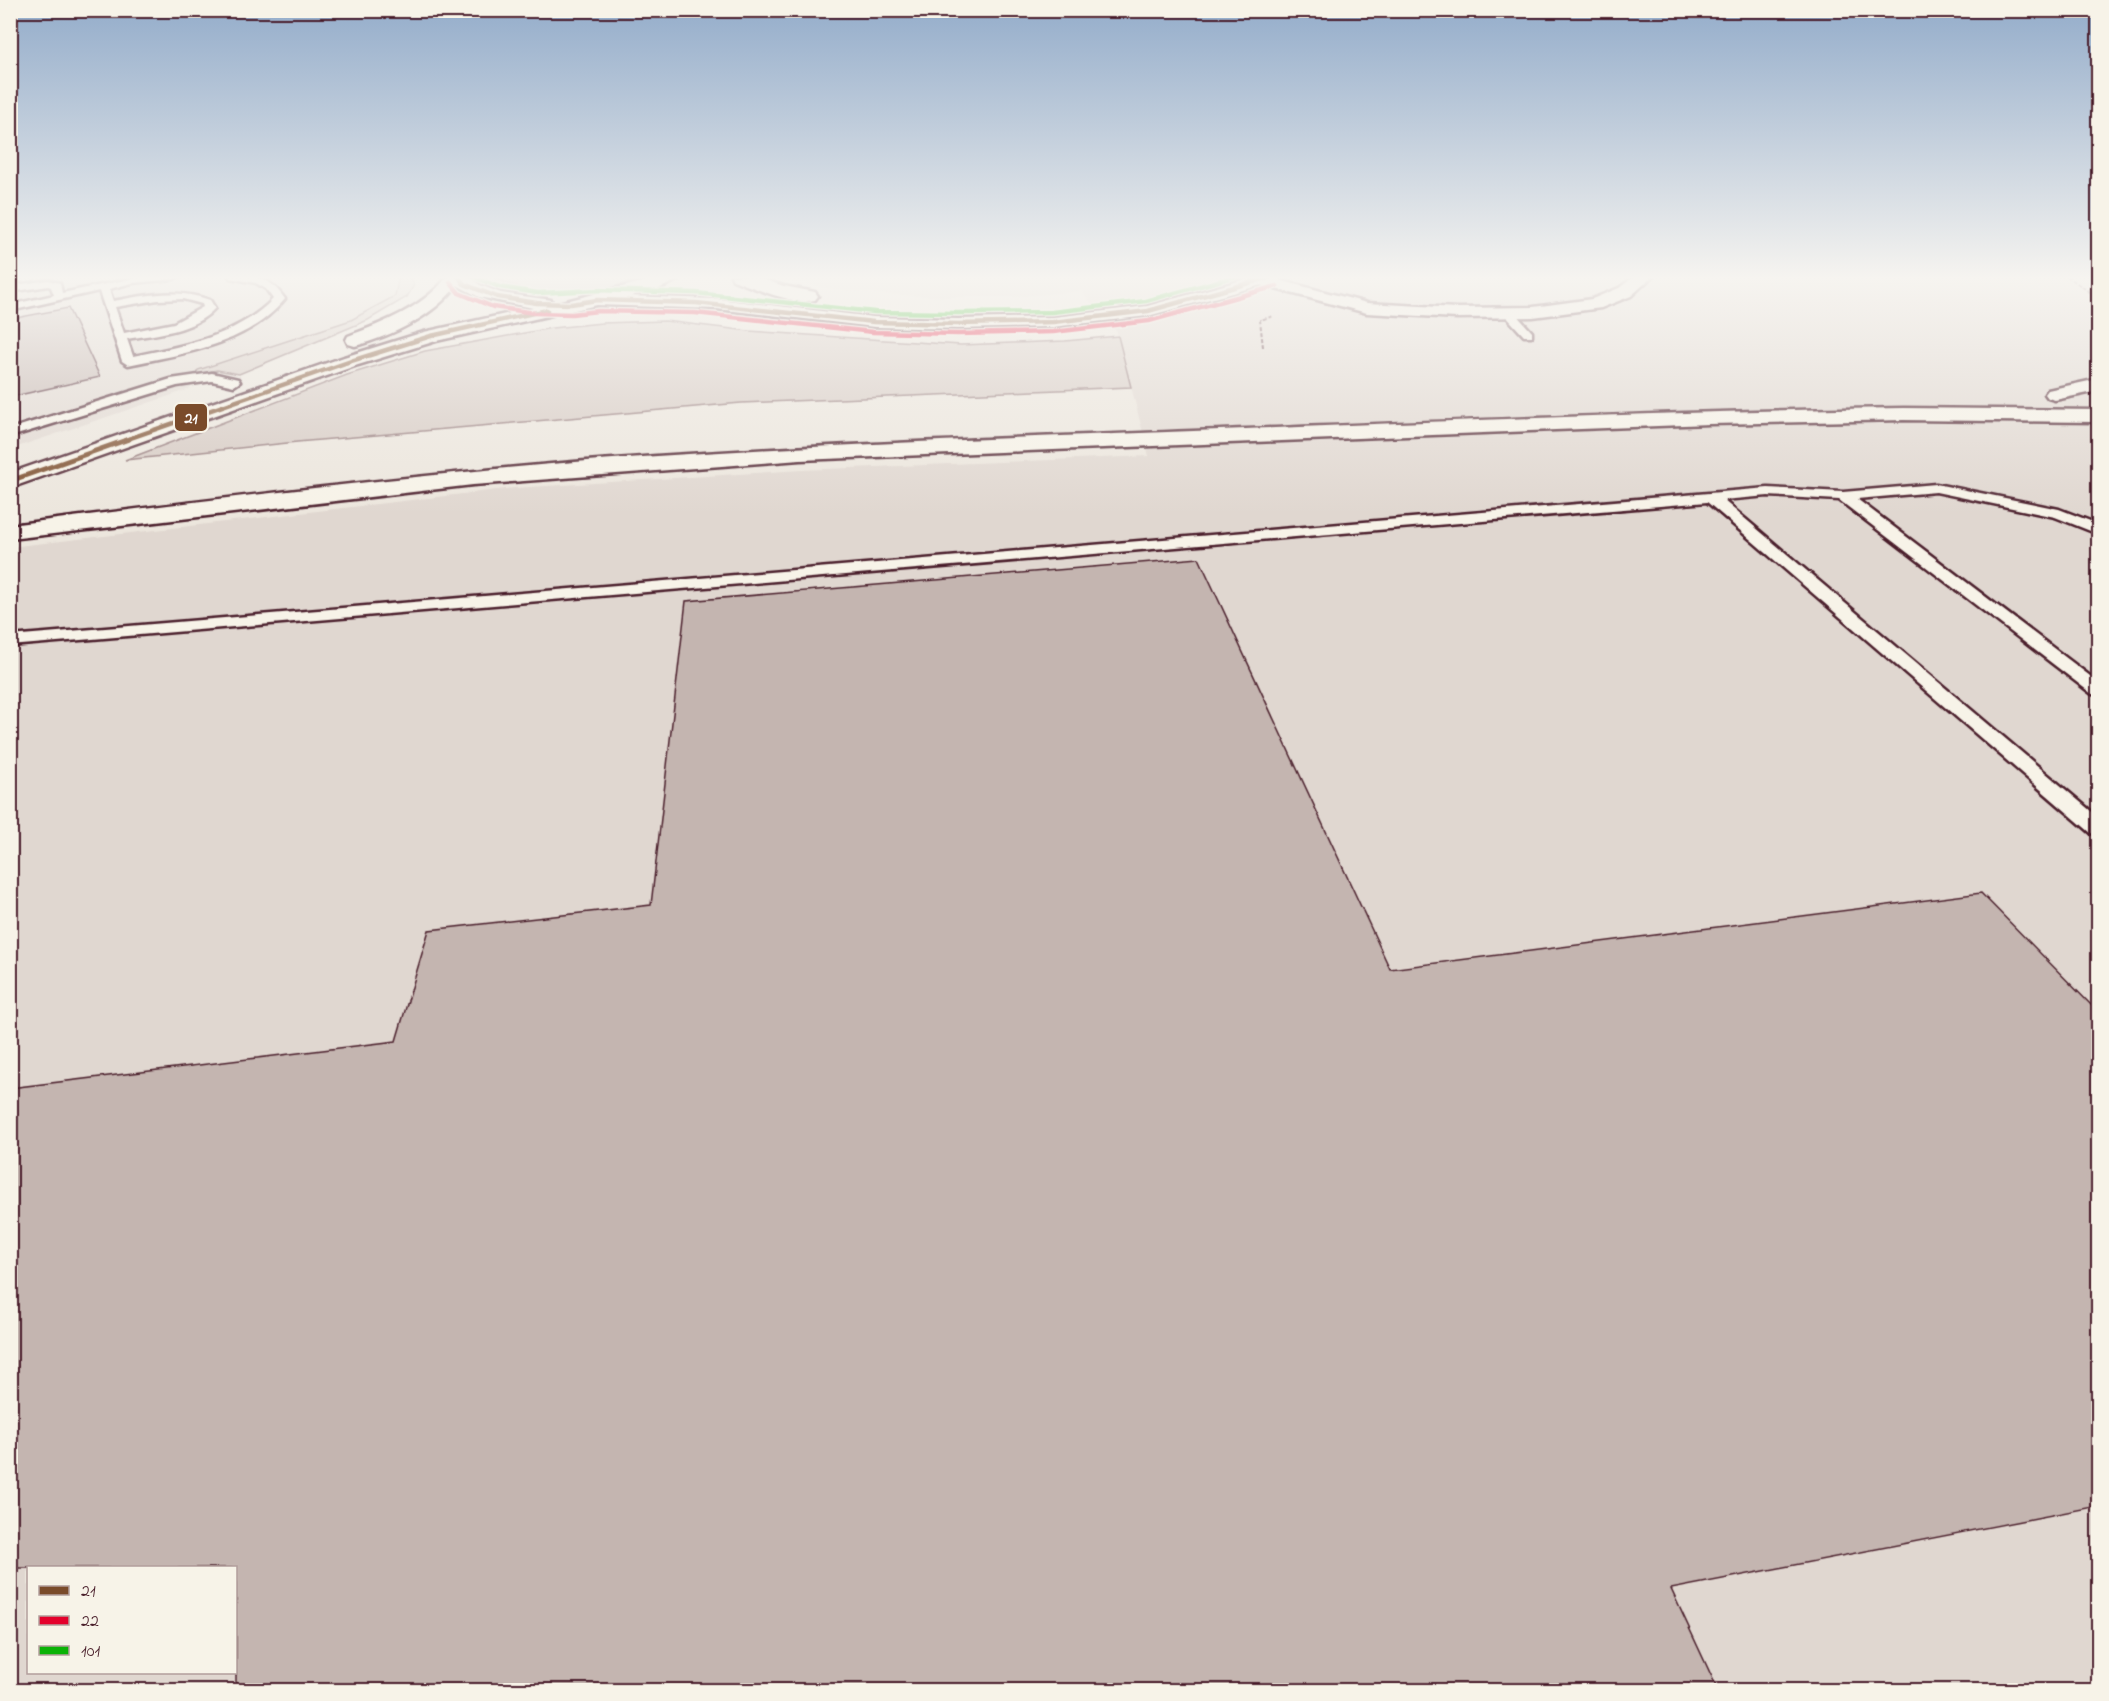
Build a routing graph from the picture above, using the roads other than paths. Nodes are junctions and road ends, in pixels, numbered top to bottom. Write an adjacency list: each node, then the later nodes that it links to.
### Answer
1 (126, 355): 2 (lane)
2 (150, 355)
3 (311, 355): 5 (main road)
4 (369, 355): 14 (main road)
5 (234, 382): 11 (main road); 13 (lane)
6 (2098, 385): 8 (main road)
7 (2033, 393): 8 (main road)
8 (2055, 394): 10 (main road)
9 (1808, 396): 16 (main road)
10 (2098, 396)
11 (178, 402)
12 (2098, 416): 21 (main road)
13 (10, 433)
14 (57, 453): 15 (main road); 17 (main road)
15 (10, 459)
16 (382, 467)
17 (10, 481)
18 (1843, 496): 19 (lane); 20 (lane); 23 (lane)
19 (1710, 497): 22 (lane); 24 (lane)
20 (2098, 529)
21 (10, 532)
22 (10, 641)
23 (2098, 690)
24 (2098, 828)

